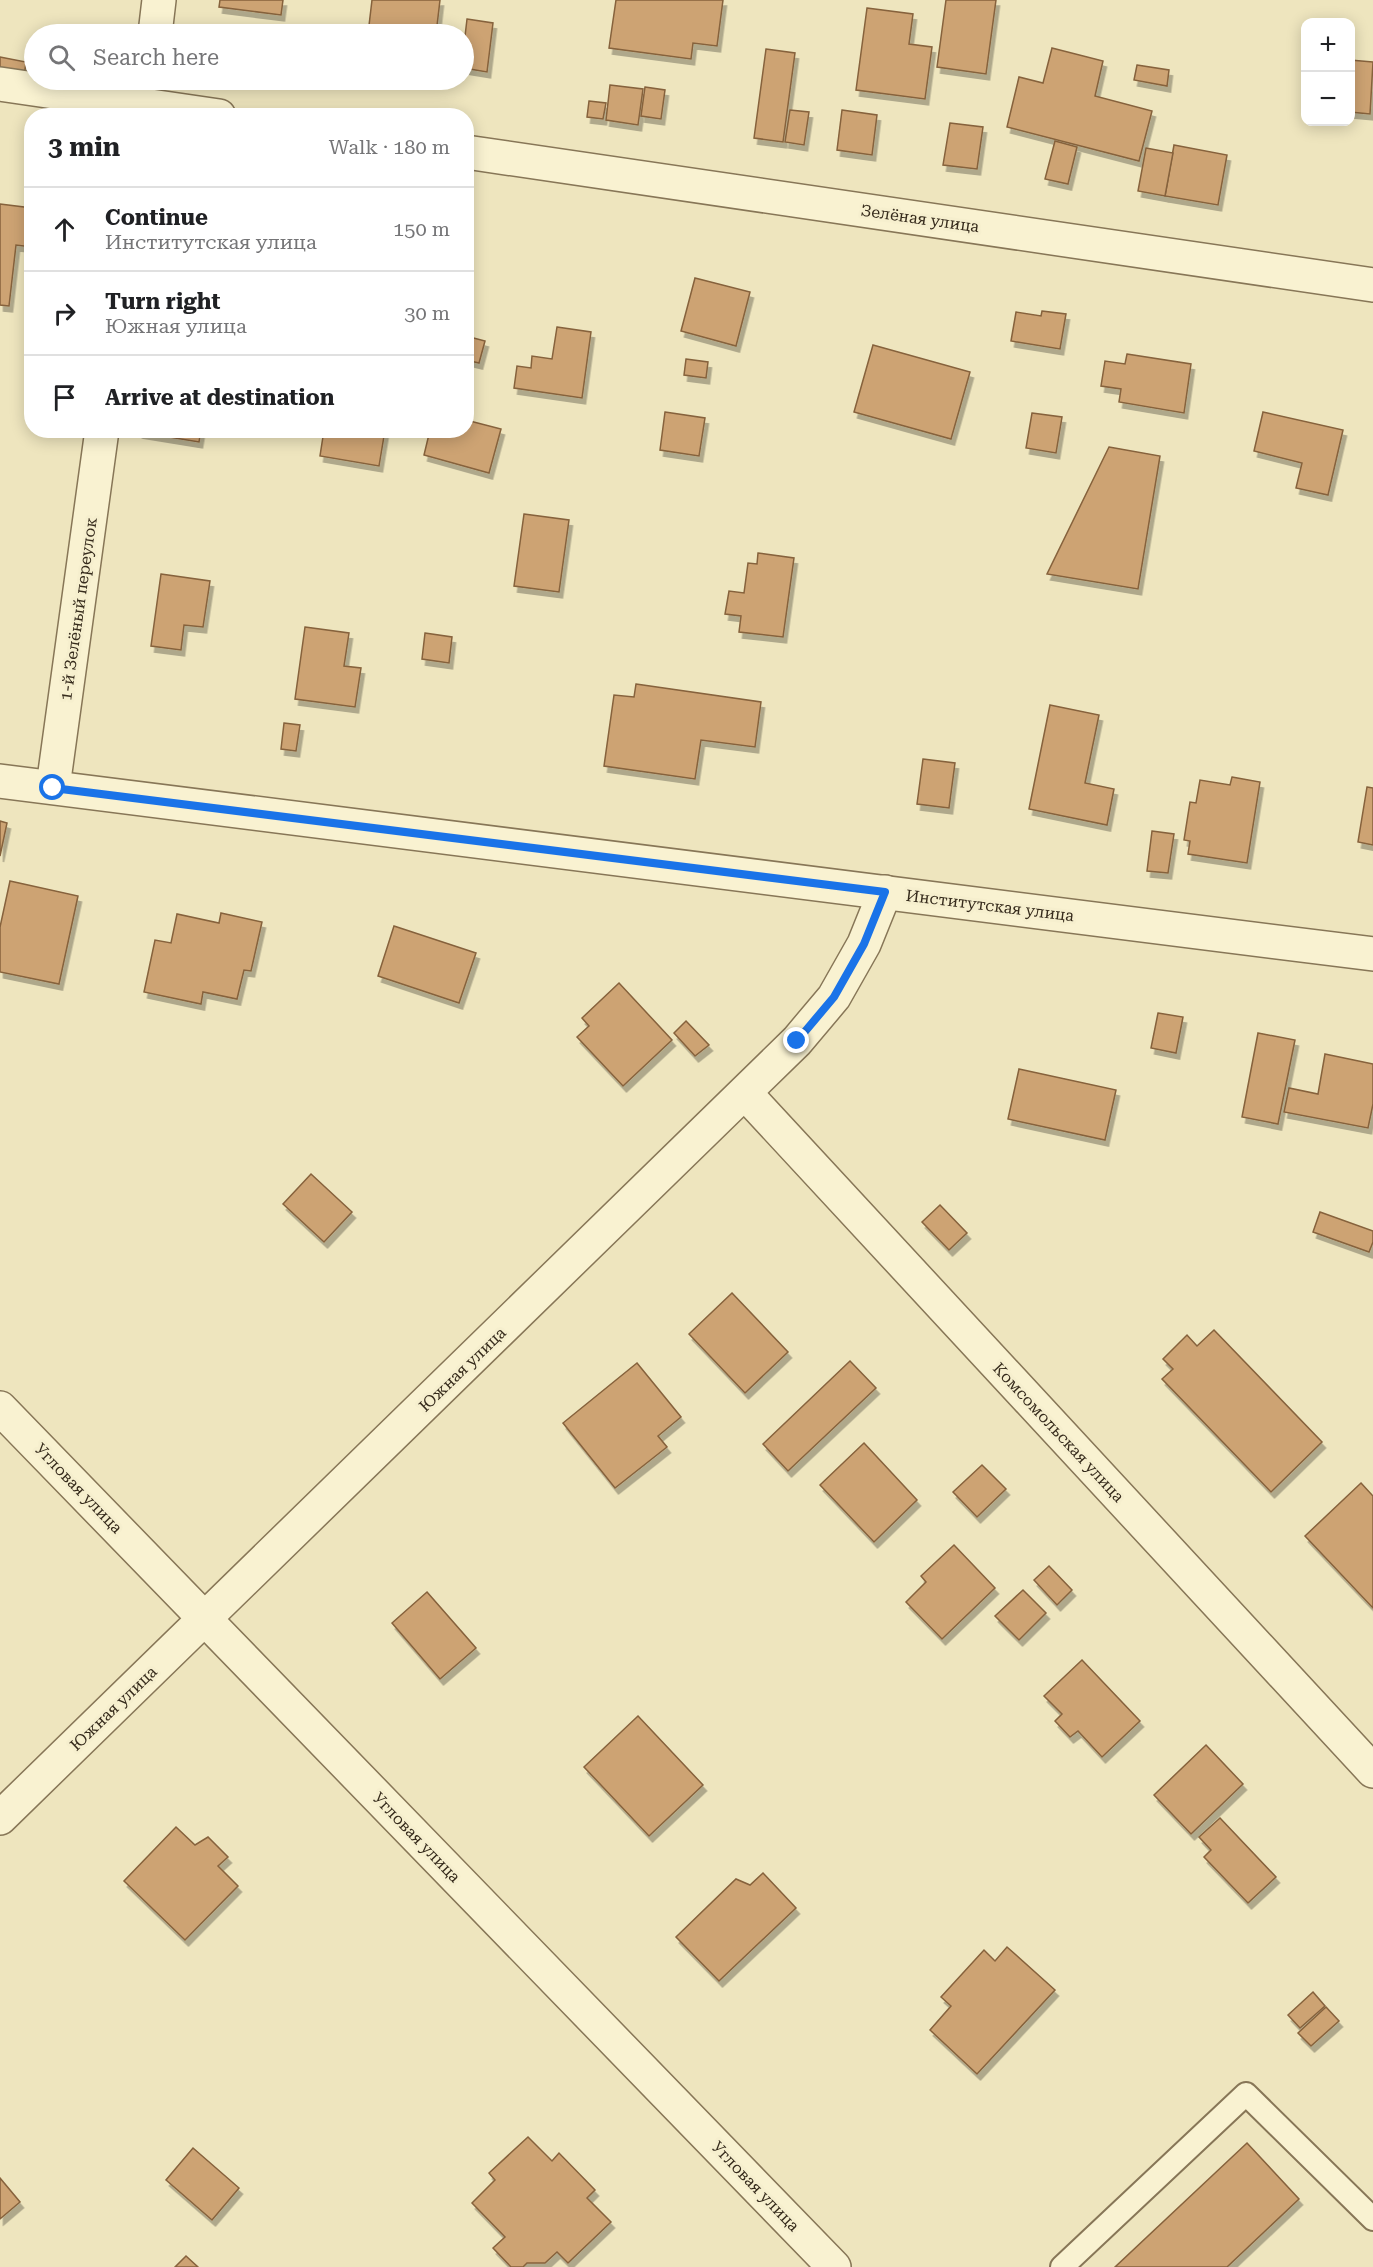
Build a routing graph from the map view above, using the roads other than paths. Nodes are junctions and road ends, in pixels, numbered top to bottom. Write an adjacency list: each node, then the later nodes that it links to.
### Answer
1 (159, 0): 2 (street)
2 (156, 24)
3 (0, 84): 4 (street)
4 (24, 87)
5 (55, 90): 6 (street)
6 (146, 100): 7 (street)
7 (182, 108)
8 (474, 153): 9 (street, Зелёная улица)
9 (1373, 285)
10 (101, 438): 12 (street, 1-й Зелёный переулок)
11 (0, 781): 12 (street, Институтская улица)
12 (53, 788): 13 (street, Институтская улица)
13 (885, 892): 14 (street, Институтская улица); 15 (street, Южная улица)
14 (1373, 954)
15 (745, 1093): 17 (street, Южная улица); 18 (street, Комсомольская улица)
16 (0, 1408): 17 (street, Угловая улица)
17 (205, 1618): 19 (street, Южная улица); 21 (street, Угловая улица)
18 (1373, 1771)
19 (0, 1818)
20 (1373, 2219): 22 (lane)
21 (834, 2267)
22 (1062, 2267)

